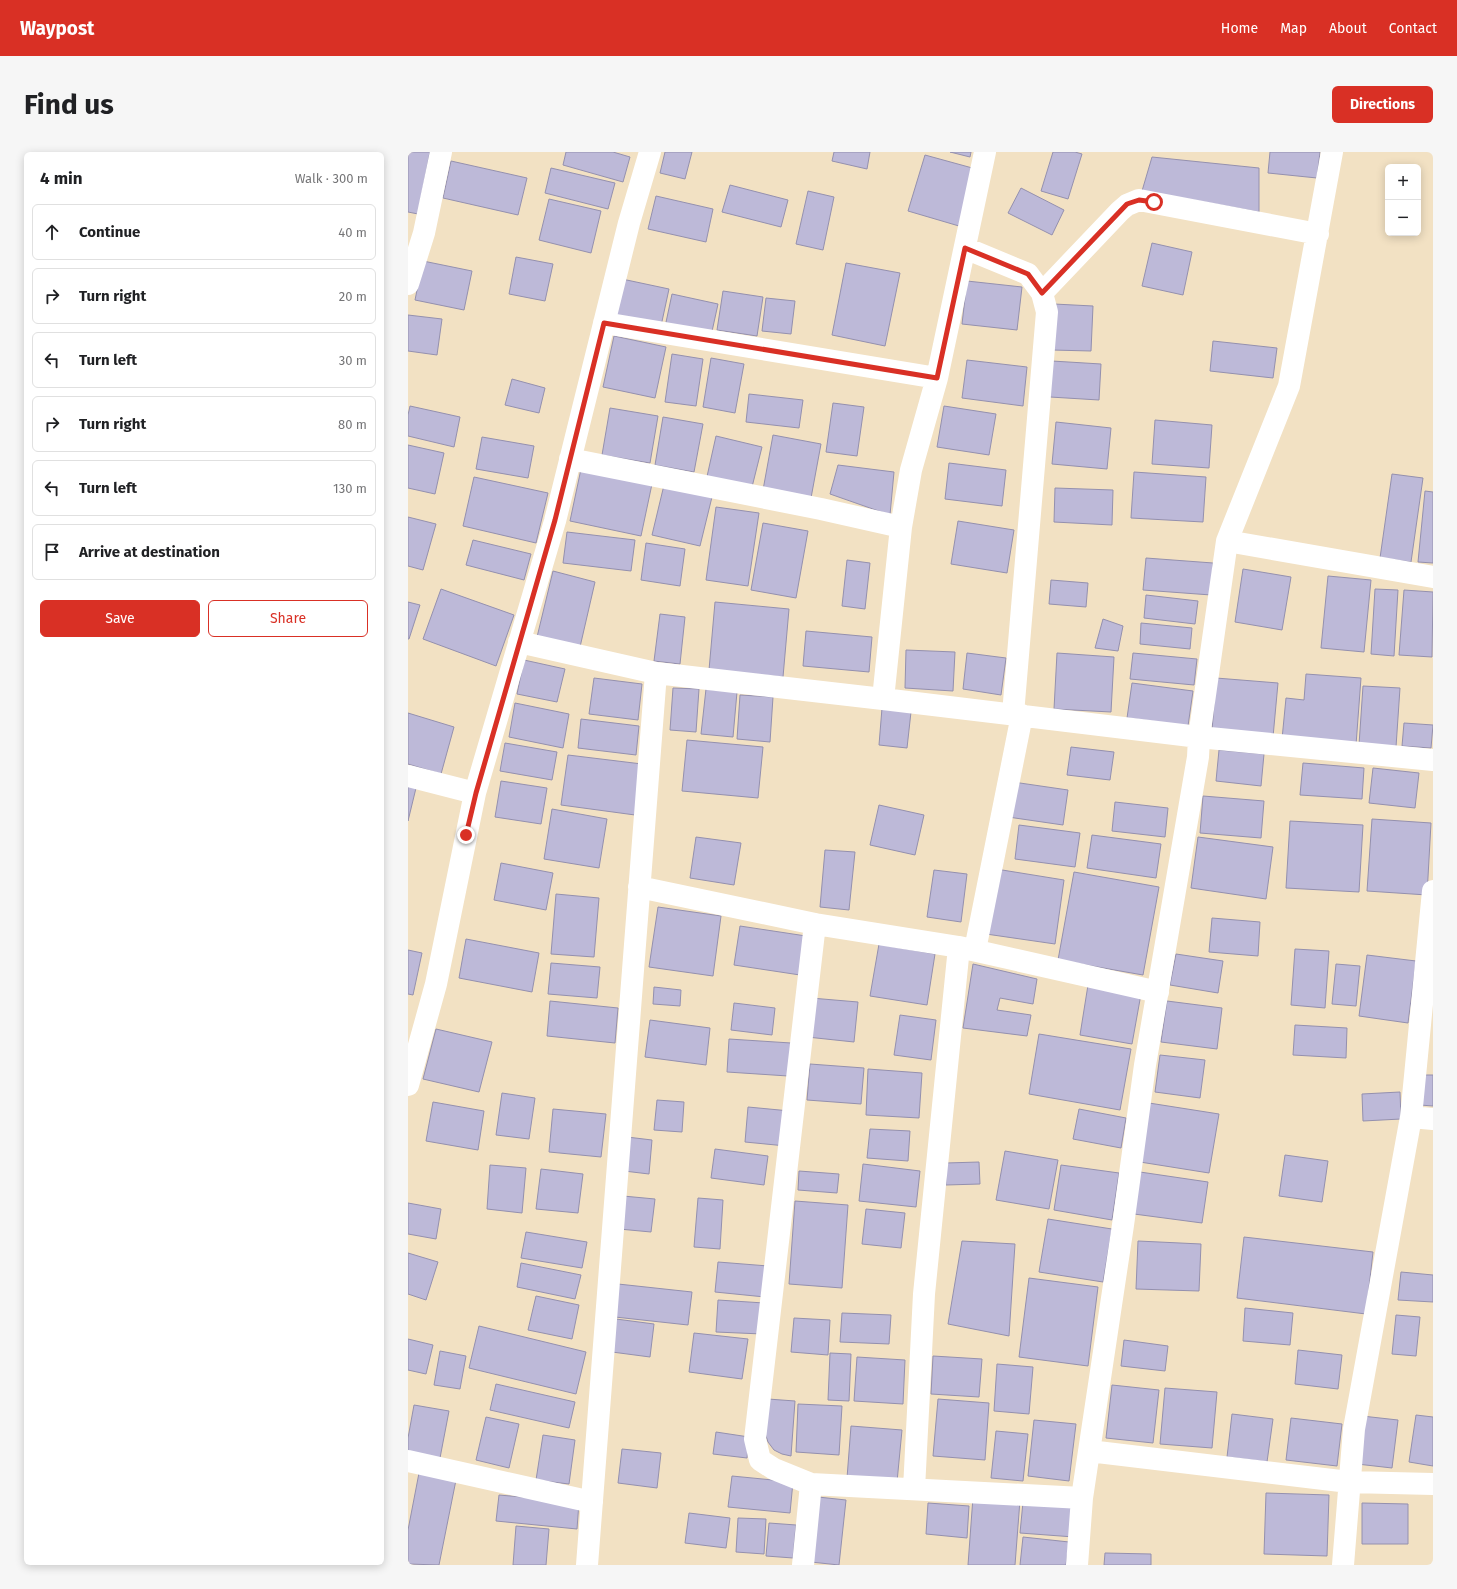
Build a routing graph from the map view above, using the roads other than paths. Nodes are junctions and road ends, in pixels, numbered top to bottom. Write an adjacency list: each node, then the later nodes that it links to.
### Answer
1 (441, 152): 5 (street)
2 (650, 152): 10 (street)
3 (985, 152): 7 (street)
4 (1332, 152): 6 (street)
5 (416, 231): 8 (street)
6 (1318, 234): 9 (street); 14 (street)
7 (965, 248): 9 (street); 11 (street)
8 (408, 284)
9 (1042, 293): 19 (street)
10 (604, 323): 11 (street); 12 (street)
11 (937, 378): 13 (street)
12 (570, 459): 13 (street); 16 (street)
13 (901, 527): 18 (street)
14 (1227, 541): 15 (street); 20 (street)
15 (1433, 577)
16 (519, 642): 17 (street); 23 (street)
17 (656, 673): 18 (street); 24 (street)
18 (883, 699): 19 (street)
19 (1018, 715): 20 (street); 27 (street)
20 (1199, 737): 21 (street); 28 (street)
21 (1433, 760)
22 (408, 776): 23 (street)
23 (476, 793): 29 (street)
24 (639, 886): 26 (street); 40 (street)
25 (1433, 890): 31 (street)
26 (815, 924): 27 (street); 36 (street)
27 (967, 949): 28 (street); 38 (street)
28 (1158, 992): 33 (street)
29 (415, 1031): 30 (street)
30 (408, 1085)
31 (1411, 1117): 32 (street); 35 (street)
32 (1433, 1119)
33 (1089, 1452): 35 (street); 39 (street)
34 (408, 1460): 40 (street)
35 (1349, 1482): 37 (street); 44 (street)
36 (811, 1484): 38 (street); 42 (street)
37 (1433, 1484)
38 (914, 1489): 39 (street)
39 (1082, 1498): 43 (street)
40 (592, 1502): 41 (street)
41 (587, 1565)
42 (803, 1565)
43 (1077, 1565)
44 (1343, 1565)

